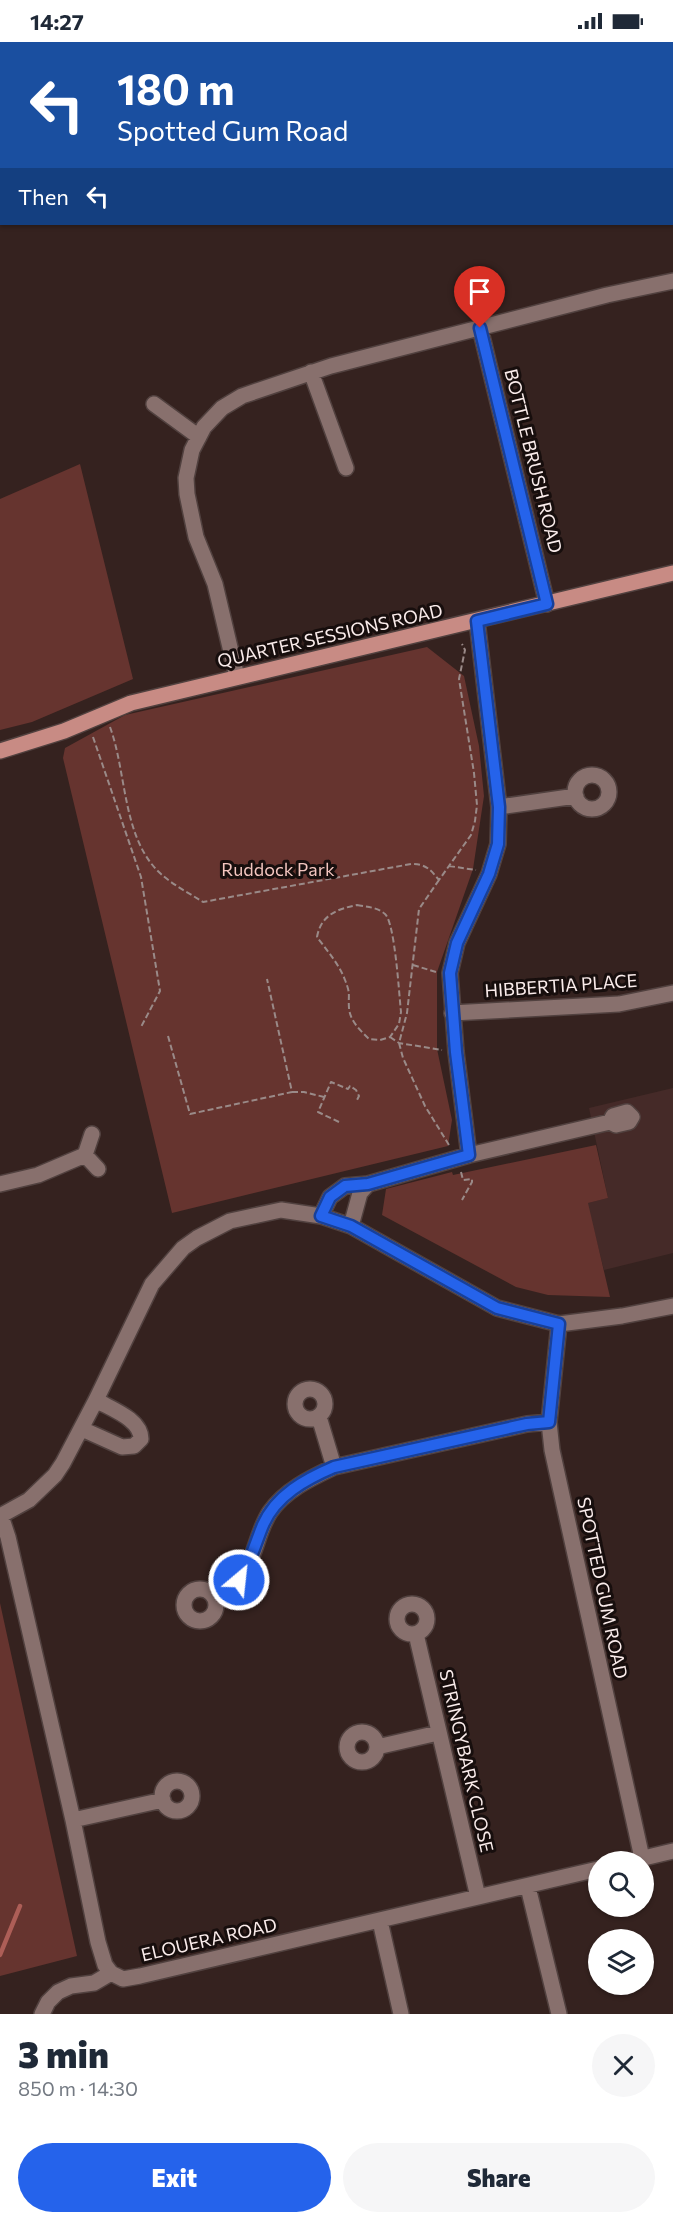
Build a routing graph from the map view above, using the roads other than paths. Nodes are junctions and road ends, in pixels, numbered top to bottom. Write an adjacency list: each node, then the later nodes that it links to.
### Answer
1 (673, 281): 2 (street)
2 (480, 328): 3 (street); 8 (street, BOTTLE BRUSH ROAD)
3 (311, 372): 5 (street); 6 (street)
4 (154, 404): 5 (street)
5 (199, 436): 10 (street)
6 (346, 468)
7 (673, 573): 8 (main road, QUARTER SESSIONS ROAD)
8 (547, 604): 9 (main road, QUARTER SESSIONS ROAD)
9 (477, 621): 10 (main road, QUARTER SESSIONS ROAD); 13 (street)
10 (237, 677): 11 (main road, QUARTER SESSIONS ROAD)
11 (0, 751)
12 (576, 796): 13 (street)
13 (499, 807): 15 (street)
14 (673, 993): 15 (street, HIBBERTIA PLACE)
15 (452, 1013): 19 (street)
16 (610, 1122): 19 (street)
17 (92, 1134): 18 (street)
18 (85, 1155): 20 (street); 21 (street)
19 (464, 1156): 22 (street)
20 (98, 1169)
21 (0, 1184)
22 (368, 1184): 23 (street); 24 (street)
23 (321, 1216): 24 (street); 27 (street)
24 (351, 1226): 26 (street)
25 (673, 1306): 26 (street)
26 (559, 1324): 29 (street, SPOTTED GUM ROAD)
27 (96, 1400): 30 (street); 30 (street)
28 (319, 1417): 31 (street)
29 (549, 1422): 31 (street); 39 (street, SPOTTED GUM ROAD)
30 (82, 1429): 32 (street)
31 (334, 1467): 33 (street)
32 (0, 1516): 38 (street)
33 (216, 1600)
34 (416, 1634): 35 (street, STRINGYBARK CLOSE)
35 (438, 1733): 36 (street); 44 (street, STRINGYBARK CLOSE)
36 (377, 1747)
37 (163, 1800): 38 (street)
38 (73, 1820): 46 (street)
39 (640, 1851)
40 (673, 1851): 41 (street)
41 (654, 1855)
42 (588, 1872): 43 (street, ELOUERA ROAD)
43 (528, 1887): 44 (street, ELOUERA ROAD); 49 (street)
44 (478, 1897): 45 (street, ELOUERA ROAD)
45 (380, 1921): 46 (street, ELOUERA ROAD); 48 (street)
46 (111, 1972): 47 (street)
47 (42, 2014)
48 (401, 2014)
49 (559, 2014)

